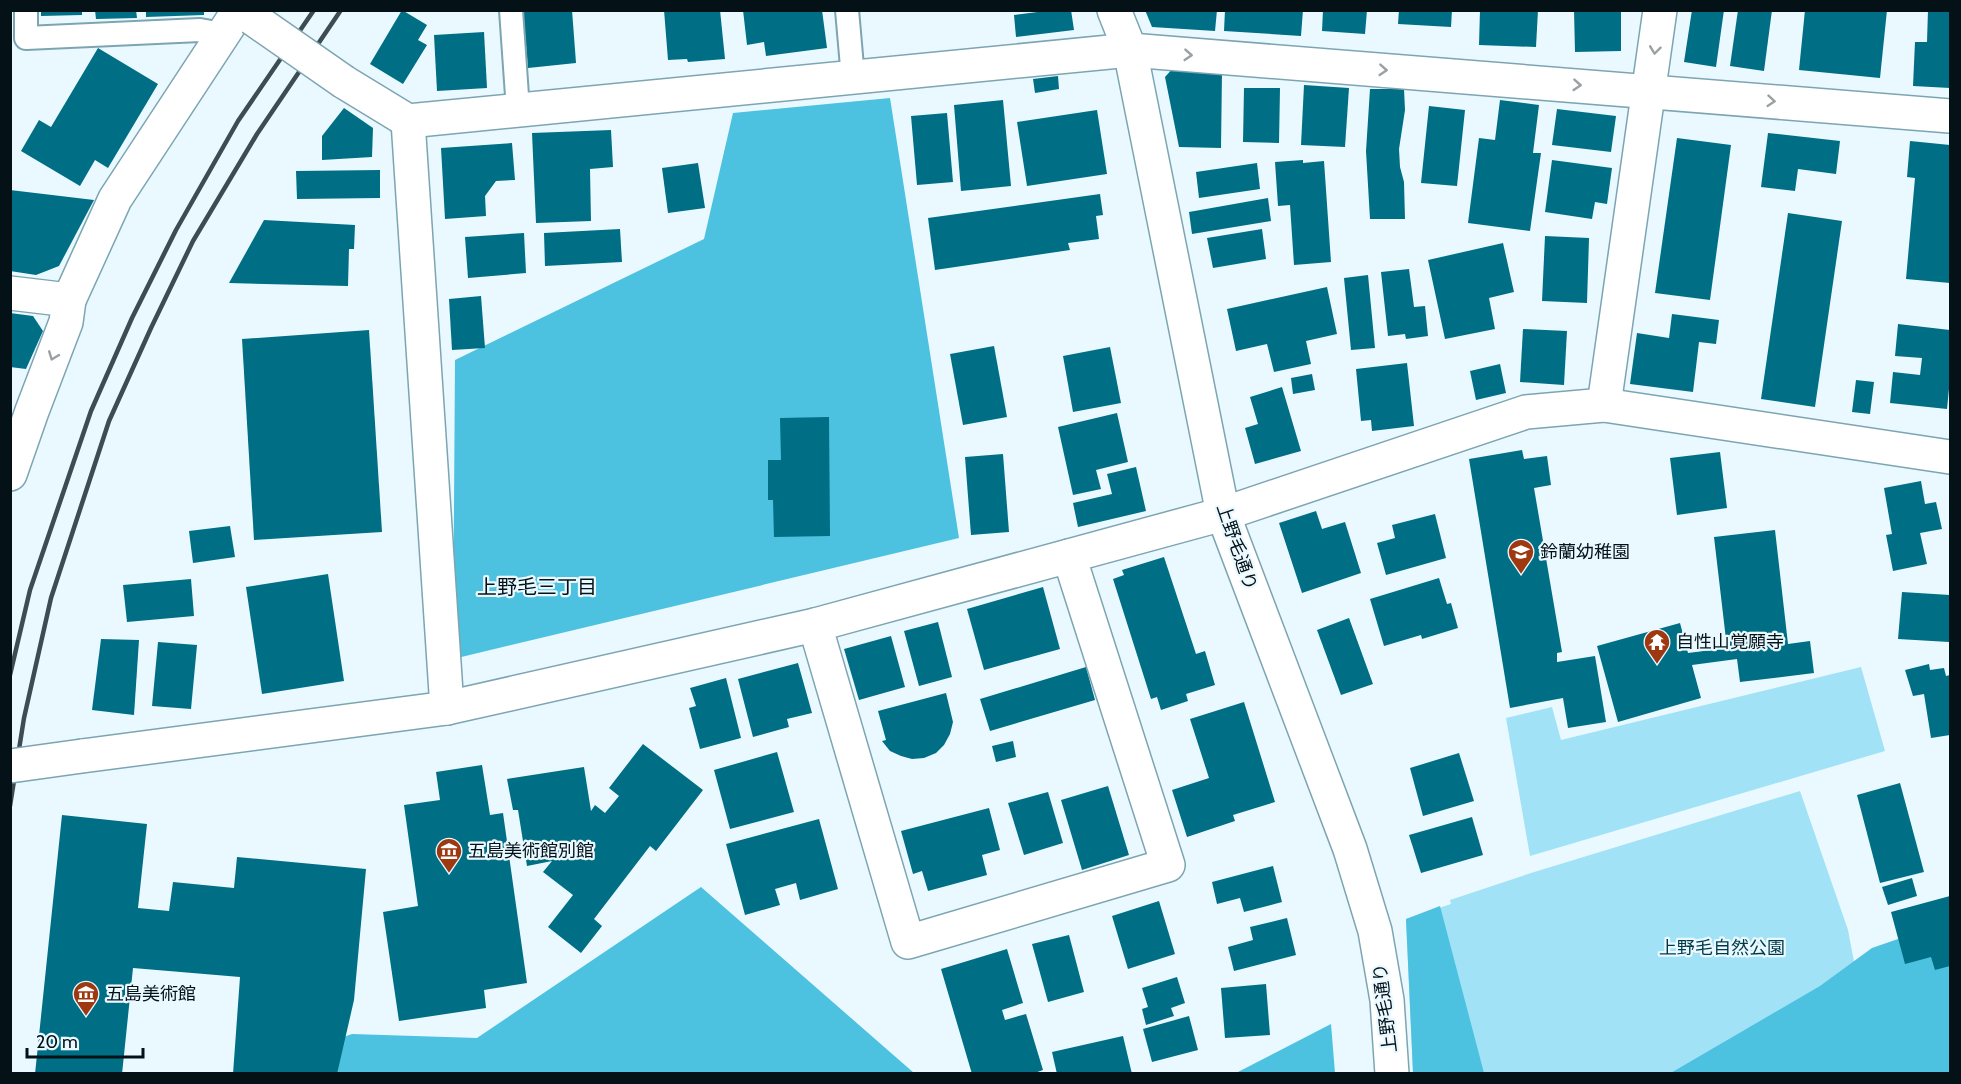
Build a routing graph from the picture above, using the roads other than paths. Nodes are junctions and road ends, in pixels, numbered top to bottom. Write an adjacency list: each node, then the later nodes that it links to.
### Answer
1 (26, 10): 6 (lane)
2 (511, 10): 10 (lane)
3 (847, 10): 8 (lane)
4 (1114, 10): 7 (street, 上野毛通り)
5 (1660, 10): 9 (street, one-way to 9)
6 (239, 18): 12 (street, bridge); 14 (street)
7 (1130, 50): 8 (street); 9 (street, one-way to 9); 18 (street, 上野毛通り)
8 (853, 78): 10 (street)
9 (1650, 90): 11 (street, one-way to 11); 15 (street)
10 (518, 110): 12 (street)
11 (1950, 116)
12 (408, 121): 21 (street)
13 (10, 293): 14 (street)
14 (69, 300): 17 (street, one-way to 17)
15 (1604, 405): 16 (street); 18 (street)
16 (1950, 457)
17 (10, 474)
18 (1223, 514): 19 (street); 23 (street, 上野毛通り)
19 (1069, 556): 20 (street); 20 (street)
20 (815, 625): 21 (street)
21 (447, 708): 22 (street, bridge)
22 (10, 766)
23 (1392, 1074)

